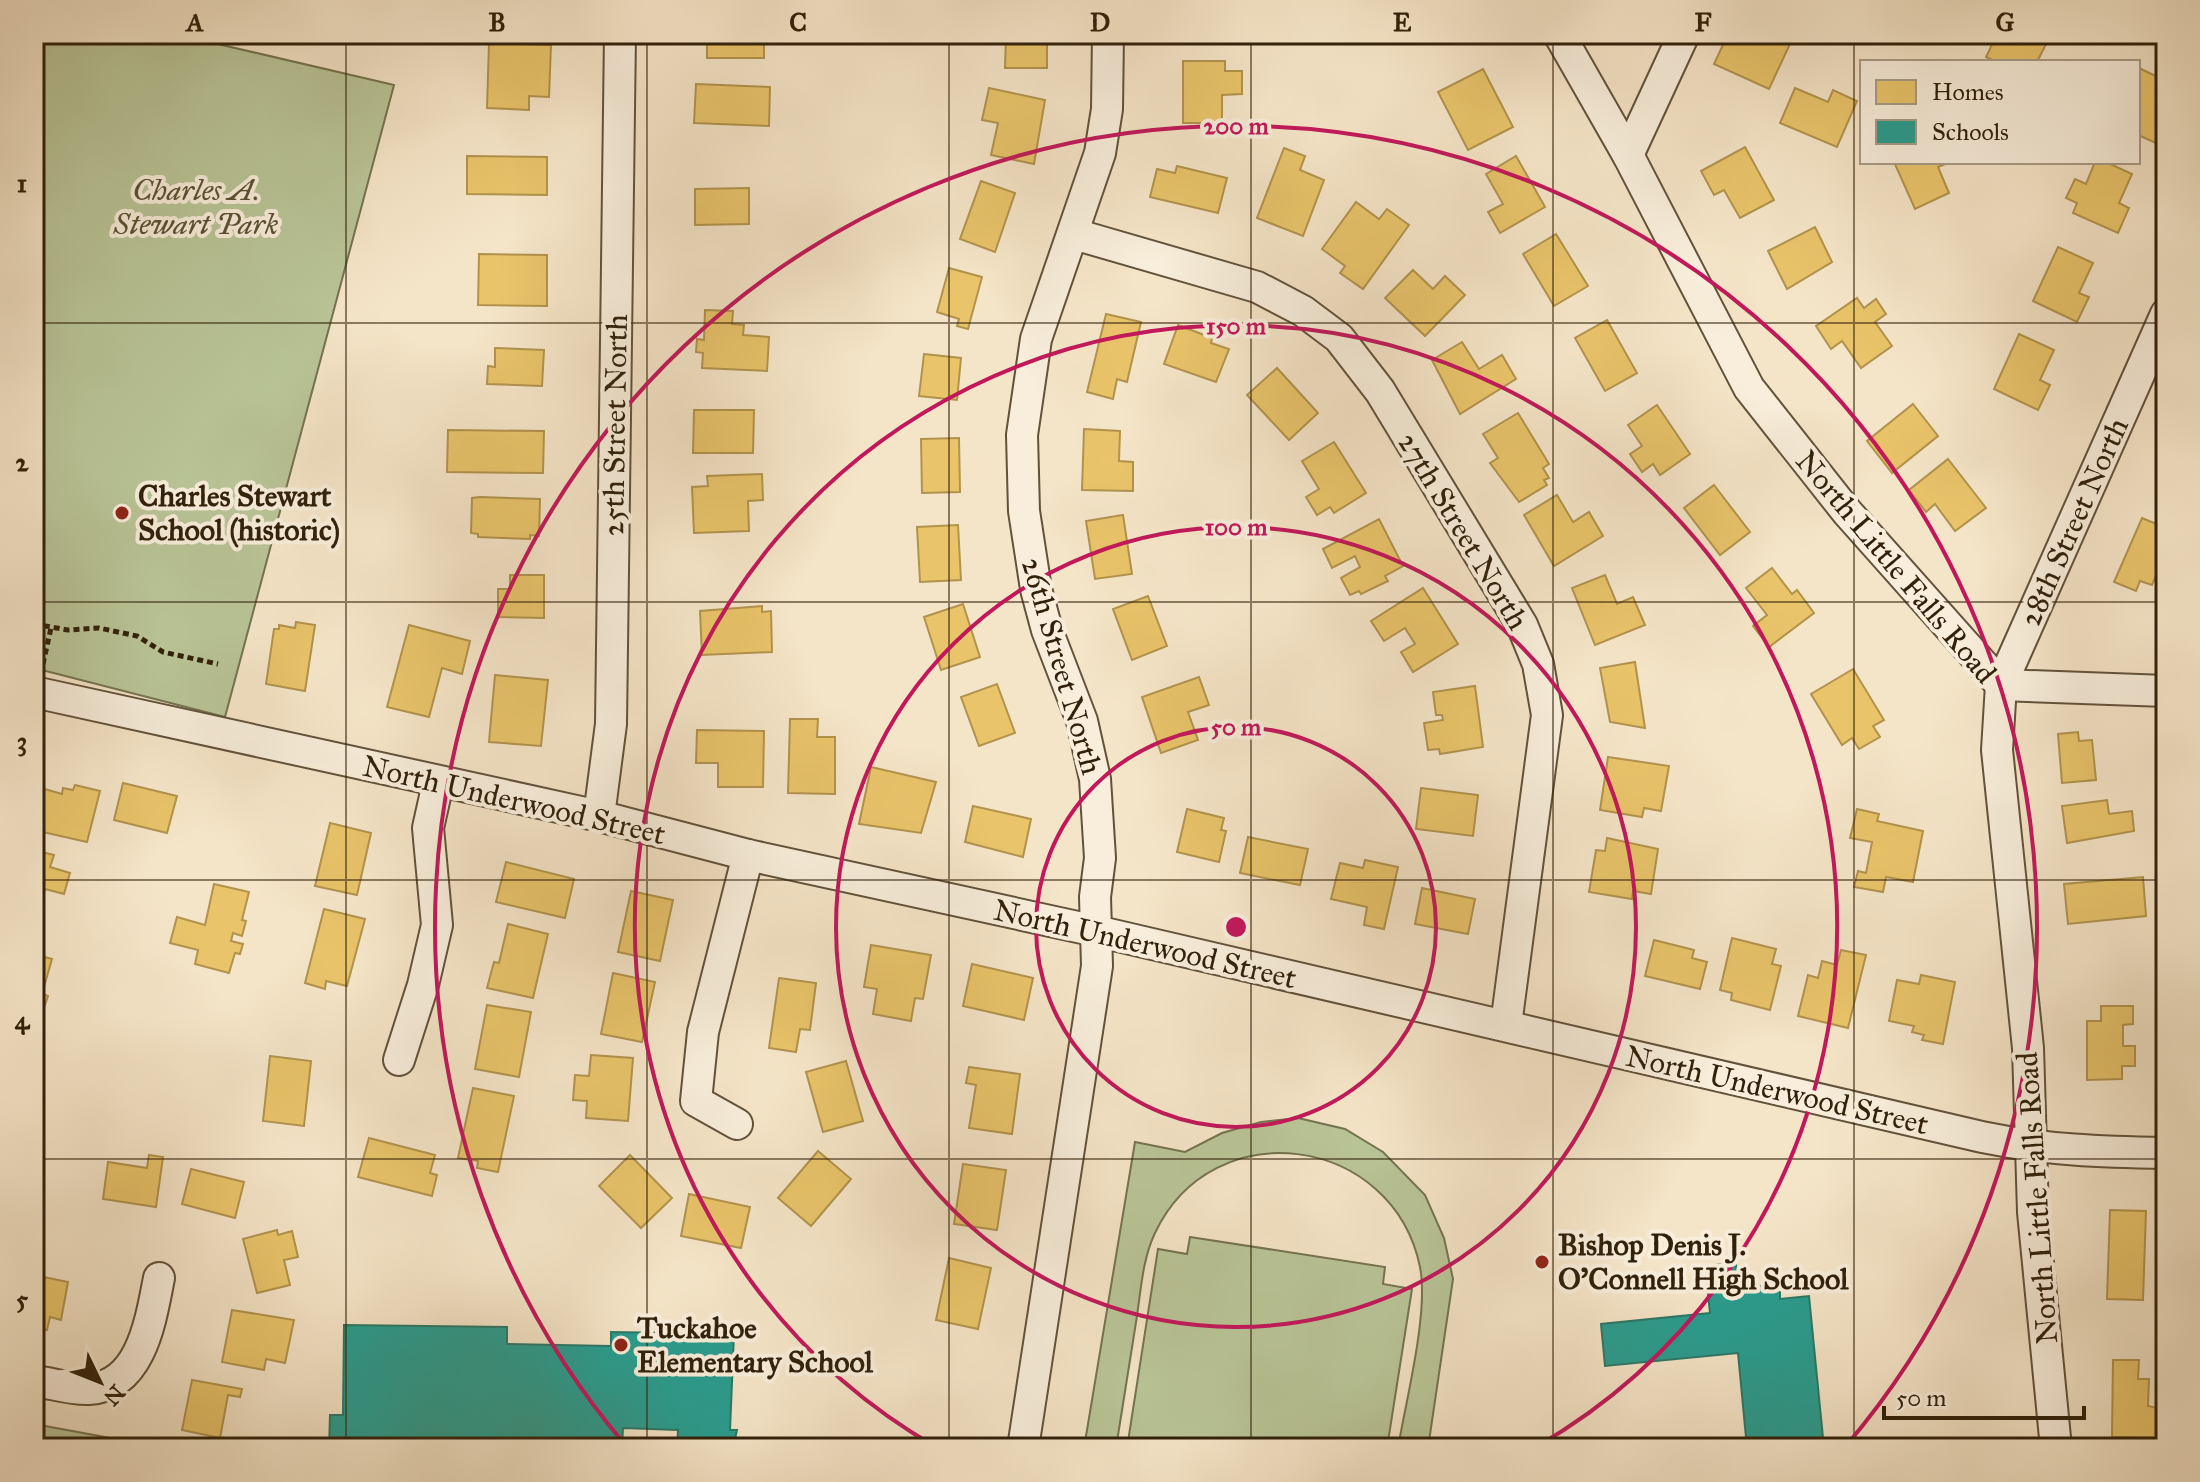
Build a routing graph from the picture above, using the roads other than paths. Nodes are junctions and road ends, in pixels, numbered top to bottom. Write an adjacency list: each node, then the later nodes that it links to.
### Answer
1 (620, 34): 12 (street, 25th Street North)
2 (1108, 34): 6 (street, 26th Street North)
3 (1559, 34): 5 (street, North Little Falls Road)
4 (1684, 34): 5 (street)
5 (1628, 155): 9 (street, North Little Falls Road)
6 (1074, 234): 14 (street, 26th Street North); 15 (street, 27th Street North)
7 (2166, 314): 9 (street, 28th Street North)
8 (38, 678): 11 (street, North Underwood Street)
9 (2001, 685): 10 (street); 18 (street, North Little Falls Road)
10 (2166, 691)
11 (438, 783): 12 (street, North Underwood Street); 16 (street)
12 (599, 816): 13 (street, North Underwood Street)
13 (748, 855): 14 (street, North Underwood Street); 17 (street)
14 (1096, 931): 15 (street, North Underwood Street); 22 (street, 26th Street North)
15 (1506, 1025): 18 (street, North Underwood Street)
16 (399, 1060)
17 (737, 1124)
18 (2030, 1147): 19 (street, North Underwood Street); 23 (street, North Little Falls Road)
19 (2166, 1153)
20 (159, 1278): 21 (street)
21 (34, 1381)
22 (1023, 1448)
23 (2056, 1448)

